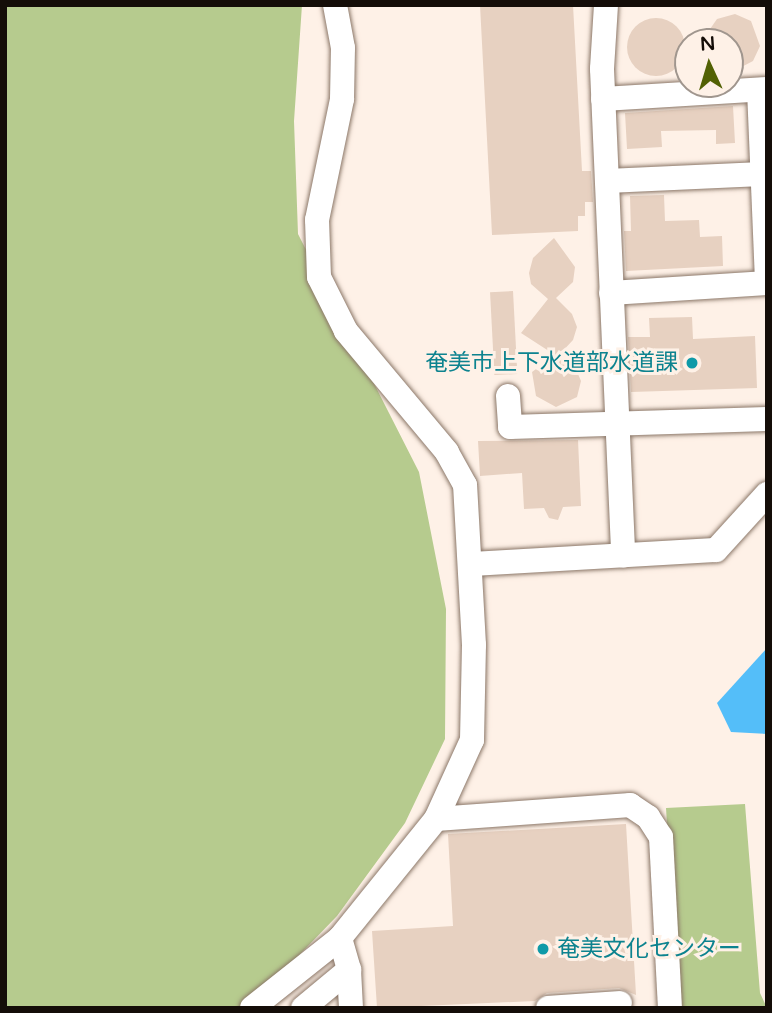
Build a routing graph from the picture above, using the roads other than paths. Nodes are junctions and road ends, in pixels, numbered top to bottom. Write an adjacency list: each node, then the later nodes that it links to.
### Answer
1 (335, 5): 14 (street)
2 (606, 5): 4 (street)
3 (763, 89): 4 (street); 5 (street)
4 (603, 99): 6 (street)
5 (762, 174): 6 (street); 7 (street)
6 (607, 181): 8 (street)
7 (767, 281): 8 (street)
8 (611, 293): 11 (street)
9 (508, 396): 11 (street)
10 (767, 419): 11 (street)
11 (616, 423): 13 (street)
12 (767, 494): 13 (street)
13 (623, 556): 14 (street)
14 (471, 564): 15 (street)
15 (436, 819): 16 (street); 23 (street)
16 (340, 938): 17 (street); 19 (street)
17 (349, 970): 20 (street); 21 (street)
18 (620, 1003): 22 (street)
19 (252, 1008)
20 (304, 1008)
21 (351, 1008)
22 (548, 1008)
23 (670, 1008)

